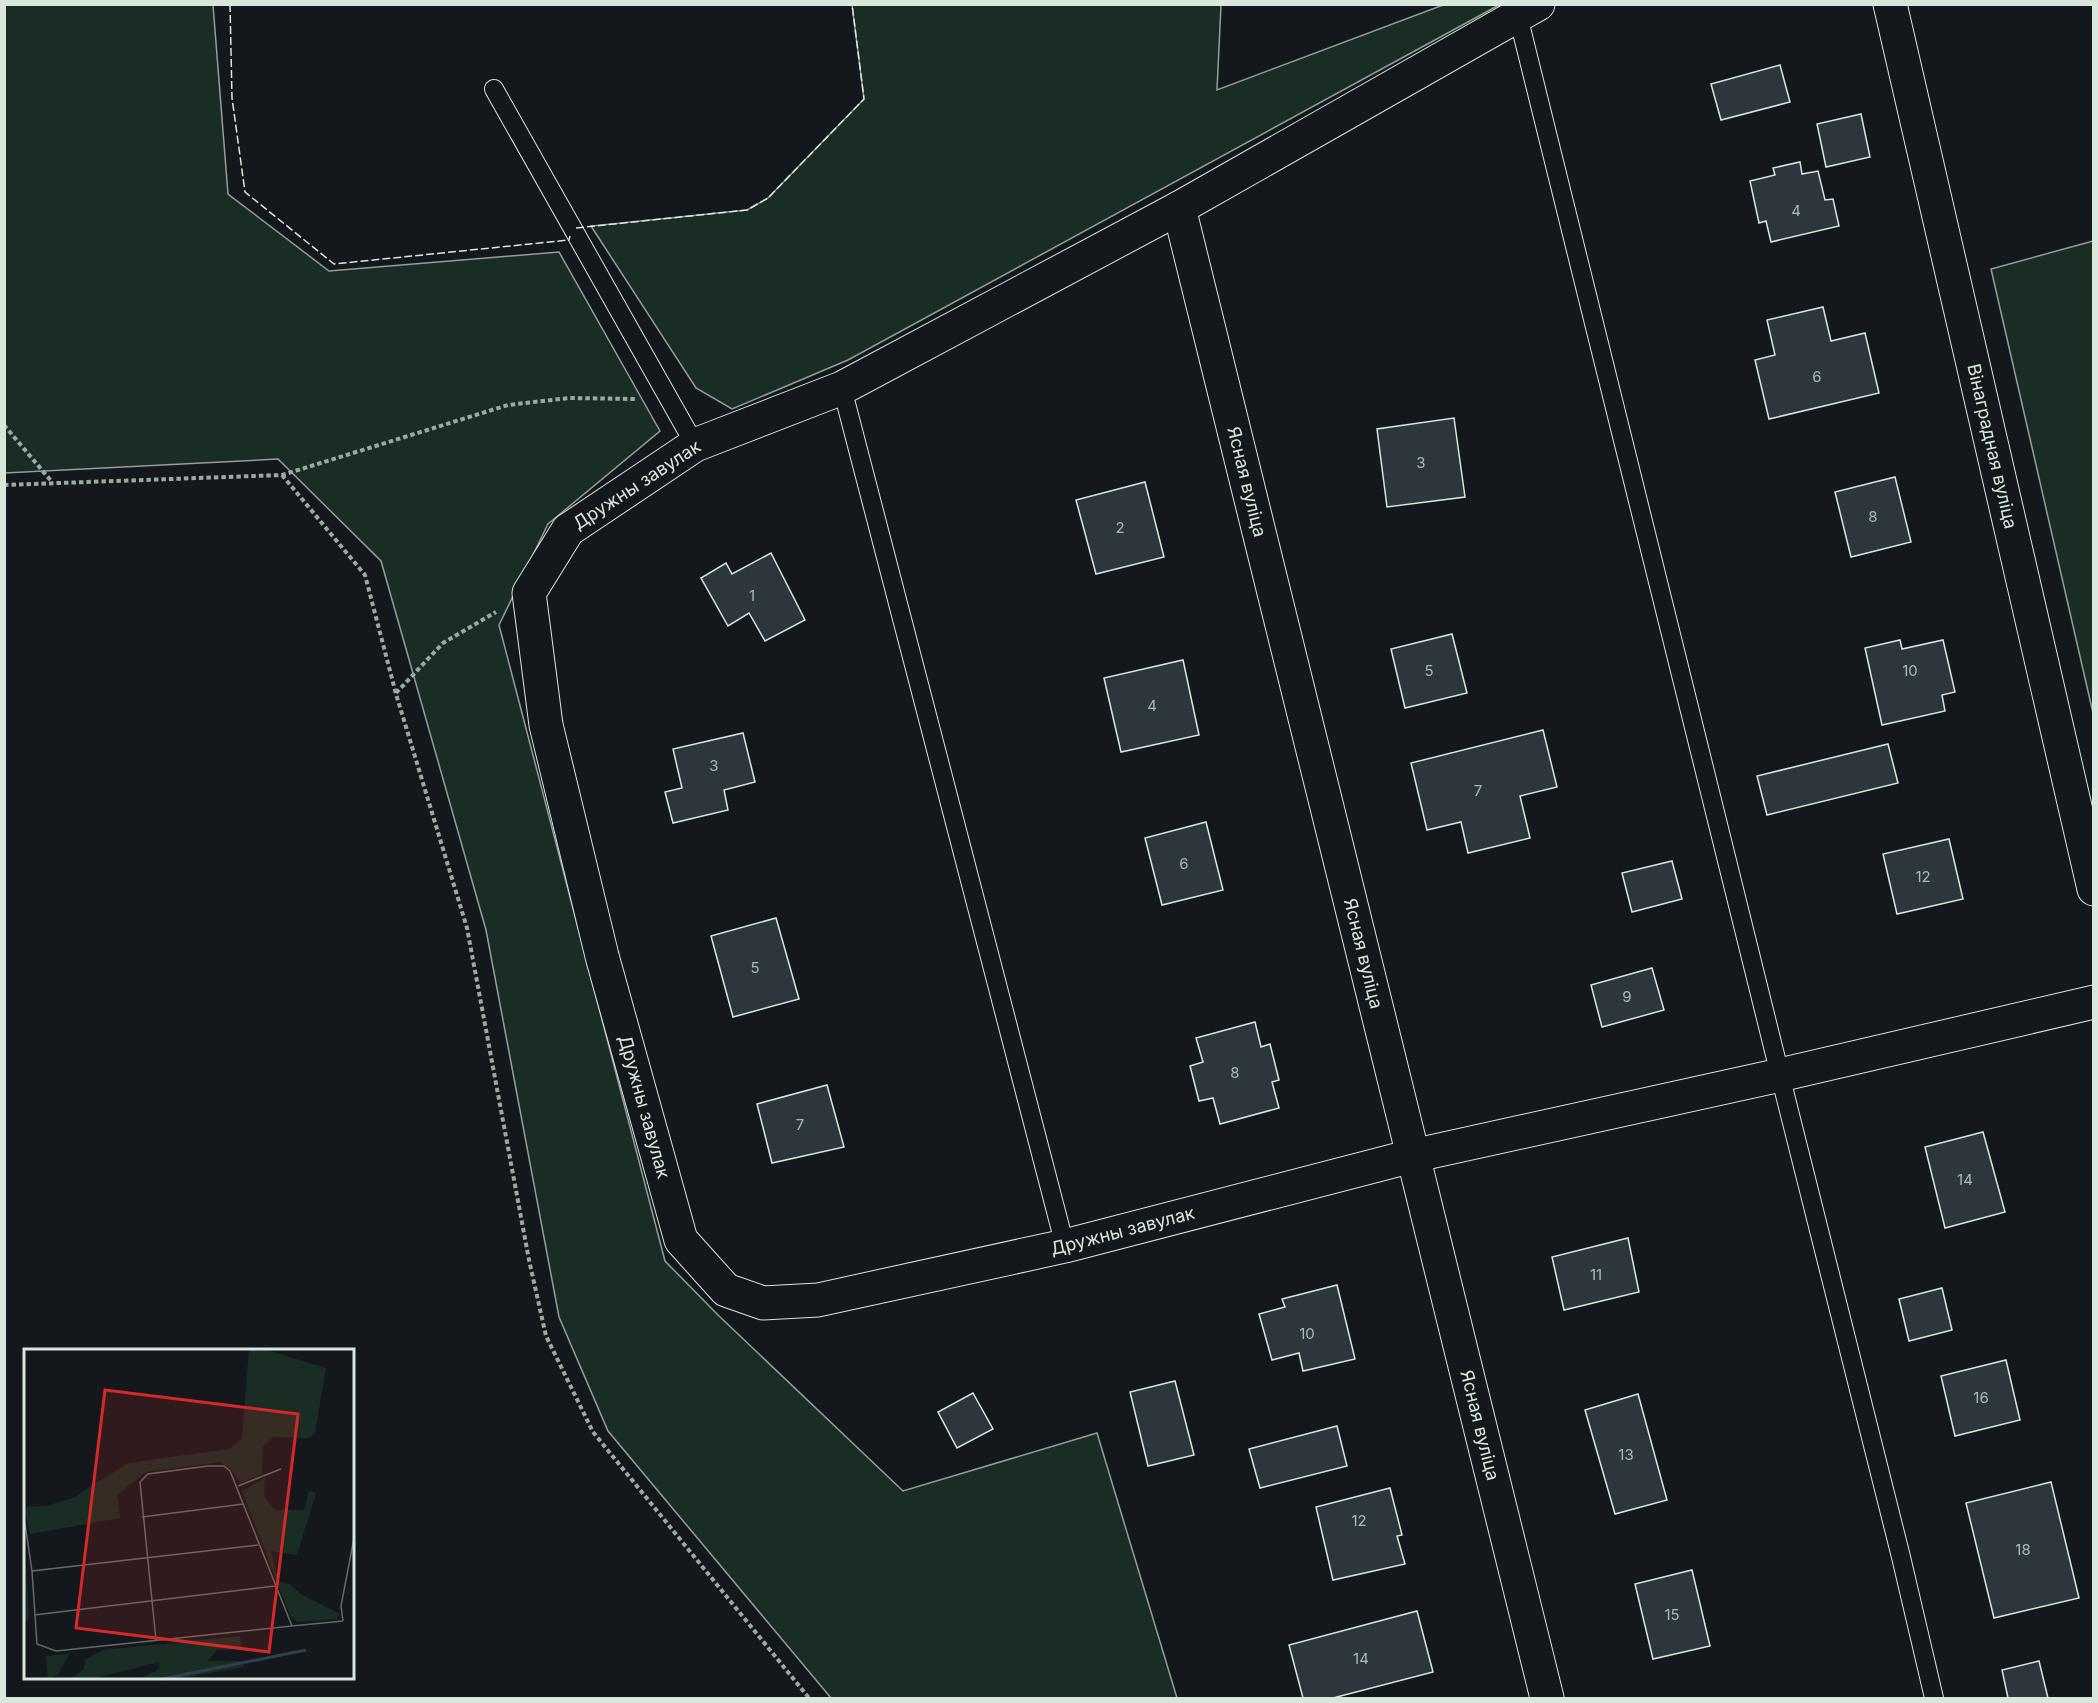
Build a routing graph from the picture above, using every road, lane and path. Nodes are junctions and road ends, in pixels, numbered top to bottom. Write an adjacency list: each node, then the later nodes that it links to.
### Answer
1 (1890, 4): 14 (street, Вінаградная вуліца)
2 (1528, 10): 4 (street, Дружны завулак); 16 (lane)
3 (494, 89): 6 (lane)
4 (1179, 208): 5 (street, Дружны завулак); 17 (street, Ясная вуліца)
5 (842, 388): 8 (street, Дружны завулак); 18 (lane)
6 (669, 400): 8 (lane); 9 (path)
7 (4, 425): 10 (path)
8 (694, 445): 12 (street, Дружны завулак)
9 (282, 475): 10 (path); 13 (path)
10 (52, 482): 11 (path)
11 (4, 485)
12 (529, 593): 13 (path); 18 (street, Дружны завулак)
13 (396, 694): 19 (path)
14 (2094, 889)
15 (2094, 1002): 16 (street, Дружны завулак)
16 (1780, 1075): 17 (street, Дружны завулак); 21 (lane)
17 (1412, 1156): 18 (street, Дружны завулак); 20 (street, Ясная вуліца)
18 (1065, 1246)
19 (809, 1698)
20 (1546, 1698)
21 (1934, 1698)

